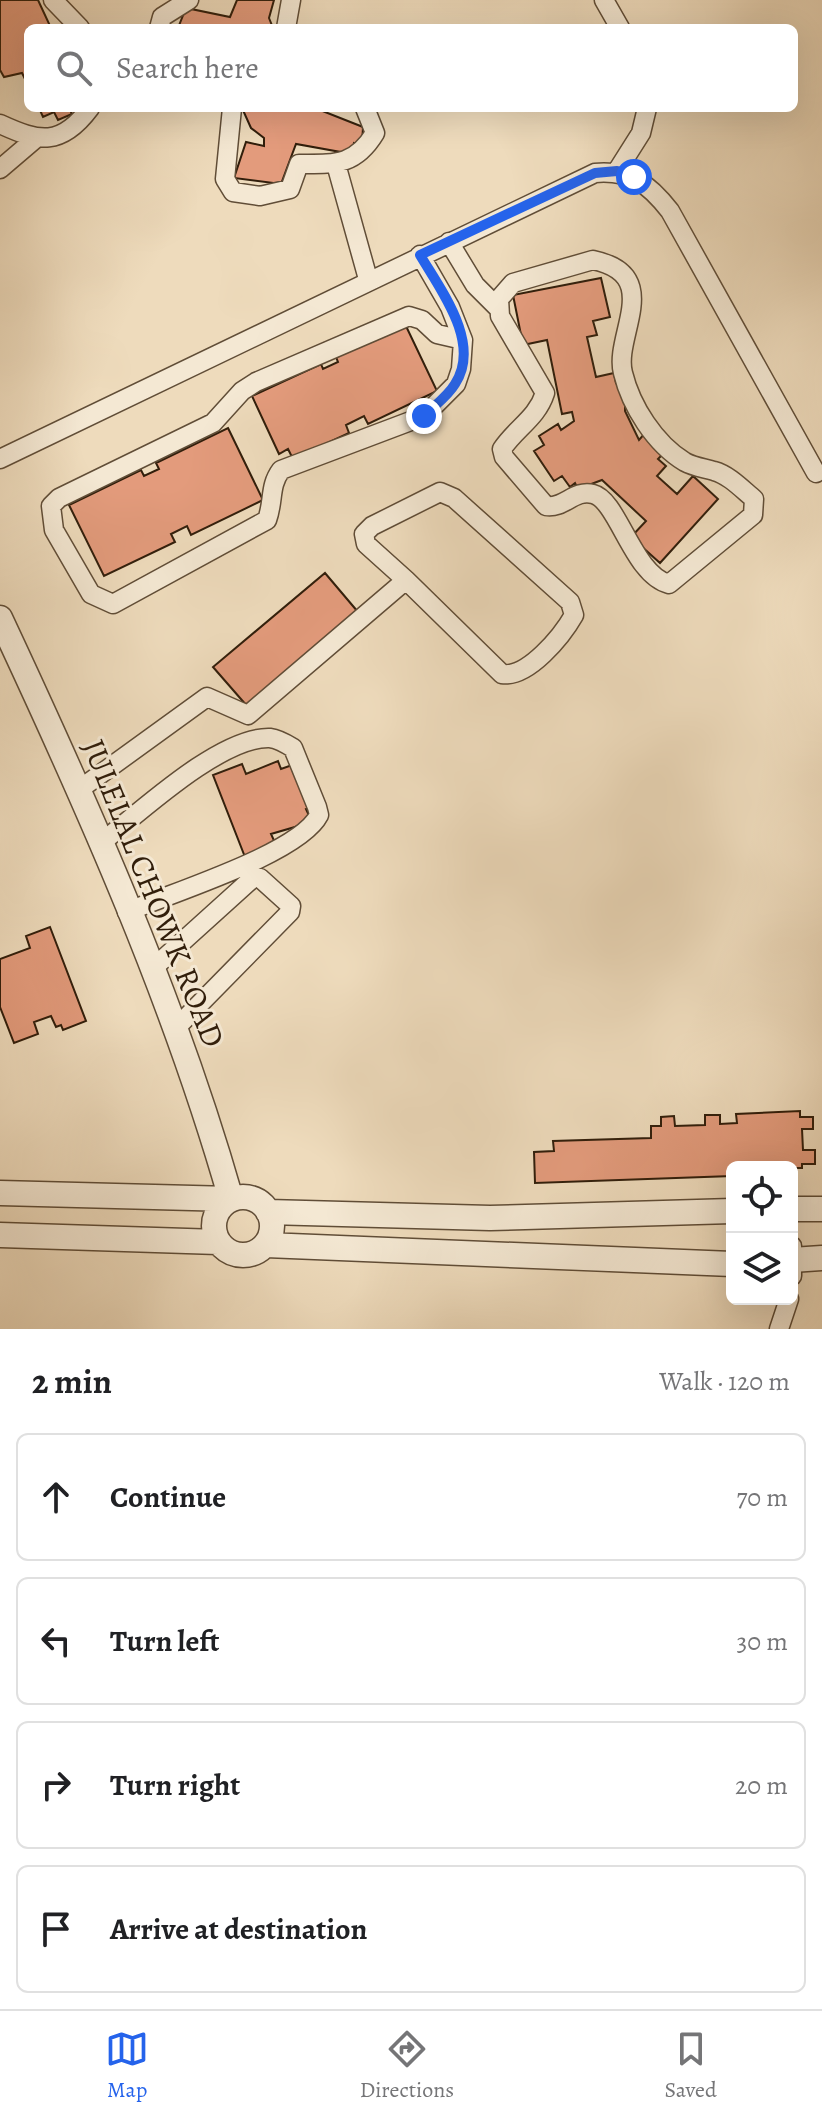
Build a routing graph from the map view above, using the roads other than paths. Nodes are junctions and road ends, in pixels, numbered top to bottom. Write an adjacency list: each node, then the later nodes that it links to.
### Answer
1 (53, 0): 5 (street)
2 (189, 0): 6 (street)
3 (291, 0): 7 (street)
4 (604, 0): 8 (street)
5 (76, 24)
6 (160, 24)
7 (287, 24)
8 (618, 24)
9 (87, 112): 14 (street)
10 (232, 112): 15 (street)
11 (367, 112): 15 (street)
12 (646, 112): 17 (street)
13 (0, 124): 14 (street)
14 (34, 140): 16 (street)
15 (336, 164): 20 (street)
16 (0, 169)
17 (617, 171): 18 (street); 24 (street)
18 (449, 242): 19 (street); 21 (street)
19 (420, 255): 20 (street); 22 (street)
20 (368, 279): 23 (street)
21 (497, 307): 21 (street)
22 (463, 340): 22 (street)
23 (0, 459)
24 (816, 473)
25 (406, 580): 25 (street); 27 (street)
26 (0, 618): 27 (street, JULELAL CHOWK ROAD)
27 (80, 789): 28 (street, JULELAL CHOWK ROAD)
28 (101, 843): 29 (street, JULELAL CHOWK ROAD); 29 (street)
29 (127, 912): 30 (street, JULELAL CHOWK ROAD)
30 (151, 970): 31 (street, JULELAL CHOWK ROAD); 31 (street)
31 (175, 1029): 33 (street, JULELAL CHOWK ROAD)
32 (0, 1193): 33 (street)
33 (231, 1199): 37 (street); 40 (street)
34 (798, 1209): 35 (street)
35 (822, 1209)
36 (726, 1211): 38 (street)
37 (268, 1212): 38 (street); 41 (street)
38 (417, 1217): 42 (street)
39 (0, 1235): 40 (street)
40 (218, 1242): 41 (street)
41 (266, 1245): 42 (street)
42 (415, 1253): 45 (street)
43 (822, 1258): 44 (street)
44 (798, 1260)
45 (726, 1264)
46 (787, 1305): 47 (street)
47 (779, 1329)

